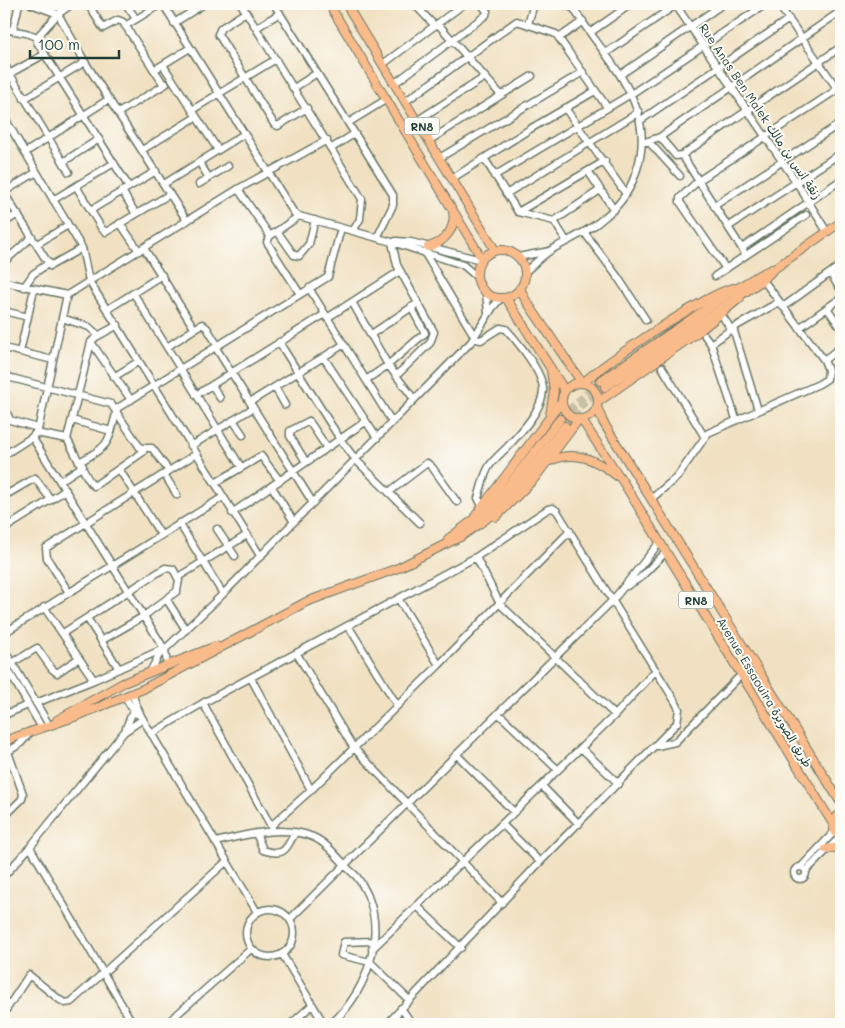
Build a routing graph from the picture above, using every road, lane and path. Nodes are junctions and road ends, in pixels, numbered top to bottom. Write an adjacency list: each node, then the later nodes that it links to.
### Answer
1 (19, 4): 38 (street)
2 (31, 4): 24 (street)
3 (72, 4): 28 (street)
4 (88, 4): 35 (street)
5 (126, 4): 30 (street)
6 (162, 4): 30 (street); 32 (street)
7 (204, 4): 32 (street)
8 (241, 4): 26 (street)
9 (274, 4): 27 (street)
10 (329, 4): 79 (main road, RN8)
11 (414, 4): 34 (street)
12 (464, 4): 34 (street)
13 (481, 4): 44 (street)
14 (534, 4): 33 (street)
15 (562, 4): 23 (street)
16 (631, 4): 39 (street)
17 (676, 4): 36 (street, Rue Anas Ben Malek زنقة انس بن مالك); 48 (street)
18 (723, 4): 36 (street)
19 (766, 4): 45 (street)
20 (778, 4): 29 (street)
21 (837, 4): 25 (street)
22 (348, 5): 55 (main road, RN8)
23 (574, 5): 31 (street)
24 (44, 6): 28 (street)
25 (841, 10): 42 (street)
26 (246, 12): 37 (street); 66 (street)
27 (280, 13): 37 (street); 60 (street)
28 (58, 14): 41 (street); 52 (street)
29 (789, 19): 42 (street); 57 (street)
30 (136, 20): 35 (street)
31 (583, 21): 39 (street); 43 (street)
32 (174, 24): 47 (street)
33 (528, 24): 43 (street); 50 (street)
34 (436, 25): 44 (street); 55 (street)
35 (125, 26): 58 (street)
36 (690, 27): 45 (street, Rue Anas Ben Malek زنقة انس بن مالك); 62 (street)
37 (256, 28): 51 (street)
38 (8, 29): 40 (street); 41 (street)
39 (591, 32): 48 (street)
40 (4, 37)
41 (36, 37): 49 (street)
42 (802, 37): 53 (street); 71 (street)
43 (559, 38): 59 (street)
44 (452, 41): 50 (street); 68 (street)
45 (704, 47): 57 (street, Rue Anas Ben Malek زنقة انس بن مالك); 75 (street)
46 (841, 47): 53 (street)
47 (190, 48): 56 (street); 74 (street)
48 (606, 53): 62 (street)
49 (45, 54): 61 (street); 64 (street)
50 (466, 56): 65 (street); 80 (street)
51 (276, 59): 66 (street); 70 (street)
52 (85, 62): 64 (street); 78 (street)
53 (819, 63): 72 (street); 85 (street)
54 (4, 64): 61 (street)
55 (383, 64): 68 (main road, RN8)
56 (163, 65): 58 (street); 67 (street)
57 (718, 66): 71 (street, Rue Anas Ben Malek زنقة انس بن مالك); 92 (street)
58 (154, 70): 69 (street)
59 (583, 72): 73 (street); 114 (street)
60 (317, 73): 70 (street); 93 (street)
61 (9, 74): 77 (street)
62 (620, 75): 75 (street)
63 (532, 76): 76 (street)
64 (60, 77): 77 (street); 88 (street)
65 (485, 77): 76 (street); 91 (street)
66 (246, 78): 74 (street); 82 (street)
67 (172, 80): 69 (street); 84 (street)
68 (395, 83): 80 (main road, RN8)
69 (164, 85): 87 (street)
70 (294, 88): 82 (street)
71 (732, 88): 85 (street, Rue Anas Ben Malek زنقة انس بن مالك); 99 (street)
72 (840, 90): 98 (street)
73 (596, 91): 81 (street); 83 (street)
74 (219, 94): 84 (street); 96 (street)
75 (631, 94): 81 (street); 86 (street)
76 (501, 95): 103 (street)
77 (24, 99): 100 (street)
78 (109, 99): 87 (street); 88 (street)
79 (387, 99): 93 (street); 148 (main road, RN8)
80 (406, 101): 91 (main road, RN8)
81 (607, 107): 95 (street)
82 (307, 108): 102 (street)
83 (565, 108): 95 (street); 115 (street)
84 (192, 110): 90 (street)
85 (748, 110): 98 (street, Rue Anas Ben Malek زنقة انس بن مالك); 112 (street)
86 (639, 112): 92 (street); 104 (street)
87 (118, 113): 108 (street)
88 (85, 115): 100 (street); 101 (street)
89 (4, 117): 110 (street)
90 (196, 117): 108 (street); 109 (street)
91 (418, 120): 103 (main road, RN8)
92 (640, 120): 105 (street)
93 (348, 123): 97 (street)
94 (841, 123): 119 (street)
95 (577, 126): 104 (street); 127 (street)
96 (244, 134): 109 (street); 126 (street)
97 (354, 134): 106 (street); 171 (street)
98 (765, 136): 119 (street, Rue Anas Ben Malek زنقة انس بن مالك); 132 (street)
99 (660, 137): 105 (street); 112 (street)
100 (48, 139): 110 (street); 117 (street)
101 (99, 139): 117 (street); 120 (street)
102 (326, 140): 106 (street); 126 (street)
103 (430, 140): 114 (main road, RN8)
104 (590, 142): 116 (street); 143 (street)
105 (645, 142): 128 (street); 144 (street)
106 (332, 148): 166 (street)
107 (4, 150): 113 (street)
108 (142, 150): 122 (street)
109 (218, 150): 118 (street)
110 (26, 152): 125 (street)
111 (841, 153): 133 (street)
112 (682, 155): 132 (street)
113 (4, 157)
114 (441, 158): 130 (main road, RN8)
115 (484, 158): 127 (street); 130 (street)
116 (605, 161): 124 (street); 144 (street)
117 (63, 162): 123 (street)
118 (199, 162): 129 (street); 134 (street)
119 (783, 162): 133 (street, Rue Anas Ben Malek زنقة انس بن مالك); 147 (street)
120 (114, 163): 136 (street); 137 (street)
121 (228, 166): 129 (street)
122 (156, 171): 134 (street); 137 (street)
123 (69, 172)
124 (588, 172): 139 (street); 151 (street)
125 (35, 173): 141 (street); 145 (street)
126 (269, 174): 138 (street); 155 (street)
127 (494, 176): 143 (street)
128 (680, 176)
129 (209, 178): 135 (street)
130 (453, 178): 179 (main road, RN8)
131 (841, 180): 146 (street)
132 (698, 181): 147 (street); 187 (street)
133 (797, 183): 146 (street, Rue Anas Ben Malek زنقة انس بن مالك); 163 (street)
134 (164, 184): 142 (street)
135 (199, 184)
136 (76, 186): 145 (street); 149 (street)
137 (129, 187): 140 (street)
138 (238, 189): 157 (street); 169 (street)
139 (600, 190): 150 (street); 158 (street)
140 (122, 191): 149 (street); 153 (street)
141 (4, 192): 152 (street)
142 (170, 194): 153 (street); 157 (street)
143 (506, 194): 151 (street)
144 (626, 194): 150 (street)
145 (53, 200): 162 (street)
146 (809, 202): 168 (street, Rue Anas Ben Malek زنقة انس بن مالك); 176 (street)
147 (714, 206): 163 (street)
148 (452, 209): 177 (main road); 183 (main road, RN8)
149 (91, 210): 161 (street)
150 (614, 210): 167 (street)
151 (518, 212): 158 (street)
152 (18, 214): 160 (street); 170 (street)
153 (136, 214): 161 (street)
154 (806, 215): 181 (street)
155 (299, 216): 156 (street); 165 (street)
156 (315, 220): 164 (street); 165 (street)
157 (187, 221): 178 (street)
158 (554, 221): 173 (street)
159 (841, 222): 168 (main road)
160 (4, 223)
161 (120, 223): 178 (street)
162 (68, 225): 174 (street); 175 (street)
163 (728, 227): 176 (street)
164 (341, 228): 166 (street); 199 (street)
165 (277, 231): 169 (street)
166 (353, 231): 171 (street)
167 (584, 232): 173 (street); 222 (street)
168 (827, 232): 188 (main road)
169 (270, 236): 206 (street)
170 (32, 237): 174 (street); 184 (street)
171 (377, 238): 172 (street)
172 (392, 242): 177 (street); 189 (street)
173 (567, 242): 180 (street)
174 (36, 244): 185 (street)
175 (82, 248): 185 (street); 196 (street)
176 (742, 248): 181 (street)
177 (426, 249): 183 (street); 194 (street); 231 (street)
178 (141, 250): 192 (street); 196 (street)
179 (495, 250): 182 (main road); 183 (main road)
180 (551, 251): 182 (street); 190 (street)
181 (746, 255): 187 (street)
182 (518, 257): 190 (main road)
183 (481, 259): 194 (main road)
184 (4, 262)
185 (49, 263): 198 (street)
186 (841, 265): 191 (street)
187 (726, 269): 193 (street)
188 (774, 269): 195 (main road); 202 (main road)
189 (400, 271): 210 (street); 211 (street)
190 (524, 272): 200 (main road)
191 (830, 273): 203 (street); 212 (street)
192 (162, 276): 205 (street); 224 (street)
193 (715, 276)
194 (477, 277): 204 (main road)
195 (763, 280): 202 (main road); 212 (street)
196 (89, 281): 207 (street); 215 (street)
197 (4, 282): 198 (street)
198 (24, 287): 201 (street)
199 (310, 288): 206 (street); 218 (street)
200 (520, 288): 208 (main road); 255 (main road)
201 (34, 289): 207 (street); 219 (street)
202 (741, 290): 255 (main road); 256 (main road); 268 (main road)
203 (841, 290)
204 (486, 293): 208 (main road); 217 (street)
205 (134, 294): 215 (street); 236 (street)
206 (300, 294): 237 (street)
207 (67, 296): 221 (street)
208 (504, 298): 217 (street); 245 (main road)
209 (841, 298): 214 (street)
210 (352, 302): 218 (street); 229 (street)
211 (418, 303): 213 (street); 252 (street)
212 (781, 304): 225 (street); 227 (street)
213 (411, 307): 229 (street); 246 (street)
214 (827, 308): 225 (street); 226 (street)
215 (108, 309): 223 (street)
216 (4, 312): 219 (street)
217 (488, 315): 231 (street)
218 (326, 316): 233 (street); 235 (street)
219 (28, 317): 240 (street)
220 (724, 317): 227 (street)
221 (62, 318): 228 (street); 242 (street)
222 (646, 320)
223 (118, 325): 228 (street); 244 (street)
224 (194, 328): 236 (street); 237 (street)
225 (799, 328): 243 (street)
226 (841, 328)
227 (732, 329): 234 (street); 273 (street)
228 (98, 335): 232 (street)
229 (370, 335): 246 (street)
230 (705, 336): 234 (street)
231 (475, 338): 265 (street); 319 (street)
232 (91, 342): 253 (street); 262 (street)
233 (279, 342): 249 (street); 250 (street)
234 (711, 344): 276 (street)
235 (343, 345): 241 (street); 254 (street)
236 (167, 347): 248 (street)
237 (217, 347): 248 (street); 249 (street)
238 (841, 347): 243 (street)
239 (4, 348): 240 (street)
240 (20, 352): 242 (street)
241 (324, 358): 250 (street); 280 (street)
242 (53, 360): 259 (street)
243 (824, 360): 273 (street)
244 (140, 361): 253 (street); 258 (street)
245 (549, 363): 261 (main road); 279 (main road)
246 (388, 365): 252 (street); 254 (street)
247 (662, 367): 287 (street)
248 (180, 370): 258 (street); 263 (street)
249 (231, 372): 257 (street); 269 (street)
250 (298, 373): 260 (street); 290 (street)
251 (4, 376): 259 (street)
252 (396, 376): 265 (street)
253 (114, 377): 266 (street)
254 (366, 380): 281 (street)
255 (583, 383): 261 (main road); 268 (main road)
256 (602, 384)
257 (212, 385): 263 (street); 264 (street)
258 (154, 386): 266 (street); 291 (street)
259 (47, 387): 262 (street); 285 (street)
260 (275, 387): 269 (street); 270 (street)
261 (565, 391): 267 (main road)
262 (77, 394): 272 (street); 277 (street)
263 (196, 395): 283 (street)
264 (220, 398)
265 (414, 399): 281 (street)
266 (131, 400): 272 (street)
267 (562, 401): 275 (main road); 279 (main road)
268 (598, 404): 275 (main road); 315 (main road, Avenue Essaouira طريق الصويرة / RN8)
269 (251, 405): 278 (street); 303 (street)
270 (285, 405)
271 (4, 406): 274 (street)
272 (116, 409): 284 (street); 292 (street)
273 (758, 410): 276 (street)
274 (6, 416): 285 (street)
275 (580, 419): 297 (main road); 307 (main road, Avenue Essaouira طريق الصويرة / RN8)
276 (736, 419): 287 (street)
277 (72, 420): 284 (street); 288 (street)
278 (234, 420): 283 (street); 286 (street)
279 (549, 420): 319 (main road)
280 (365, 422): 289 (street); 290 (street)
281 (392, 422): 289 (street)
282 (563, 422): 325 (main road)
283 (217, 430): 291 (street); 300 (street)
284 (111, 431): 299 (street)
285 (35, 433): 288 (street); 295 (street); 304 (street)
286 (243, 435)
287 (704, 436): 315 (street)
288 (67, 438): 299 (street)
289 (377, 438): 296 (street)
290 (340, 439): 293 (street); 296 (street)
291 (192, 446): 294 (street)
292 (142, 448): 301 (street); 302 (street)
293 (327, 448): 298 (street); 298 (street)
294 (196, 454): 302 (street); 306 (street)
295 (4, 455)
296 (356, 460): 311 (street); 318 (street)
297 (548, 461): 307 (main road); 325 (main road)
298 (306, 462): 303 (street)
299 (82, 464): 301 (street); 304 (street)
300 (241, 467): 305 (street); 306 (street)
301 (119, 469): 310 (street)
302 (166, 473): 310 (street); 312 (street)
303 (292, 473): 305 (street); 318 (street)
304 (60, 481): 309 (street)
305 (280, 481): 308 (street)
306 (215, 482): 314 (street)
307 (623, 482): 331 (main road, Avenue Essaouira طريق الصويرة / RN8)
308 (272, 487): 320 (street); 321 (street)
309 (66, 490): 316 (street); 322 (street)
310 (134, 492): 322 (street); 329 (street)
311 (389, 492): 317 (street); 324 (street)
312 (177, 495)
313 (4, 496): 316 (street)
314 (223, 497): 320 (street); 323 (street)
315 (651, 499): 397 (main road, Avenue Essaouira طريق الصويرة / RN8)
316 (51, 500): 326 (street)
317 (457, 502)
318 (313, 503): 321 (street)
319 (482, 506): 325 (main road)
320 (232, 513): 330 (street)
321 (294, 522): 335 (street)
322 (88, 523): 338 (street); 342 (street)
323 (179, 523): 329 (street); 337 (street)
324 (420, 523)
325 (474, 523): 356 (main road)
326 (4, 529)
327 (217, 529): 332 (street)
328 (570, 531): 336 (street); 346 (street); 347 (street)
329 (161, 535): 338 (street)
330 (247, 535): 332 (street); 335 (street)
331 (660, 542): 333 (main road, Avenue Essaouira طريق الصويرة / RN8); 340 (street)
332 (228, 546): 334 (street); 337 (street)
333 (666, 552): 340 (street); 368 (main road, Avenue Essaouira طريق الصويرة / RN8)
334 (235, 556)
335 (261, 557): 343 (street)
336 (476, 558): 345 (street); 347 (street)
337 (203, 562): 339 (street); 343 (street)
338 (112, 564): 341 (street); 342 (street)
339 (178, 577): 341 (street); 344 (street)
340 (626, 587): 346 (street)
341 (128, 590): 349 (street); 350 (street)
342 (68, 592): 348 (street)
343 (224, 594): 352 (street)
344 (167, 600): 349 (street); 352 (street)
345 (399, 600): 351 (street); 364 (street)
346 (613, 600): 360 (street); 367 (street)
347 (500, 604): 360 (street); 364 (street)
348 (44, 607): 353 (street); 354 (street)
349 (144, 616): 355 (street); 358 (street)
350 (87, 618): 354 (street); 355 (street)
351 (349, 627): 359 (street); 377 (street)
352 (186, 630): 358 (street)
353 (4, 633)
354 (63, 633): 361 (street)
355 (101, 641): 365 (street)
356 (225, 644): 362 (main road); 369 (main road)
357 (4, 649): 363 (street)
358 (165, 649): 362 (street); 365 (street); 366 (street)
359 (297, 654): 370 (street); 389 (street)
360 (556, 656): 379 (street); 381 (street)
361 (80, 658): 363 (street); 371 (street)
362 (167, 664): 366 (main road); 369 (main road)
363 (6, 665): 374 (street); 376 (street)
364 (439, 665): 377 (street)
365 (119, 669): 371 (street)
366 (151, 670): 372 (main road)
367 (656, 670): 381 (street); 388 (street)
368 (742, 674): 388 (street); 405 (main road, Avenue Essaouira طريق الصويرة / RN8)
369 (172, 675): 373 (main road)
370 (251, 678): 375 (street); 396 (street)
371 (94, 680): 374 (street)
372 (119, 685): 373 (main road); 383 (main road)
373 (126, 696): 378 (street); 382 (street); 383 (main road)
374 (36, 703): 383 (street)
375 (203, 703): 386 (street); 404 (street)
376 (28, 705): 380 (street); 383 (street)
377 (397, 705): 389 (street)
378 (134, 711): 382 (street); 385 (street)
379 (498, 713): 392 (street); 393 (street)
380 (4, 715)
381 (615, 715): 390 (street)
382 (142, 718): 385 (street); 386 (street)
383 (45, 726): 384 (main road)
384 (32, 731): 387 (main road); 391 (street)
385 (124, 732): 410 (street)
386 (151, 734): 408 (street)
387 (4, 741)
388 (656, 746): 394 (street)
389 (353, 747): 396 (street); 398 (street)
390 (581, 748): 393 (street); 394 (street)
391 (6, 753): 401 (street)
392 (457, 755): 398 (street); 399 (street)
393 (558, 770): 395 (street)
394 (619, 784): 403 (street)
395 (542, 786): 399 (street); 403 (street)
396 (311, 790): 404 (street)
397 (841, 803)
398 (406, 804): 413 (street); 415 (street)
399 (514, 812): 402 (street)
400 (841, 814): 405 (main road)
401 (4, 817)
402 (502, 824): 413 (street); 414 (street)
403 (579, 824): 414 (street)
404 (273, 828): 406 (street); 407 (street)
405 (837, 832): 411 (street); 411 (street)
406 (256, 833): 407 (street); 408 (street)
407 (294, 833): 415 (street)
408 (215, 842): 412 (street)
409 (841, 847): 411 (main road)
410 (30, 848): 416 (street); 427 (street)
411 (826, 849)
412 (226, 861): 419 (street); 427 (street)
413 (462, 861): 417 (street); 418 (street)
414 (540, 862): 417 (street)
415 (345, 866): 420 (street); 421 (street)
416 (4, 876)
417 (502, 903): 422 (street)
418 (417, 906): 422 (street); 424 (street)
419 (257, 912): 420 (street); 423 (street)
420 (290, 919): 425 (street)
421 (374, 941): 424 (street); 426 (street)
422 (461, 948): 428 (street)
423 (252, 949): 425 (street); 433 (street)
424 (372, 949): 426 (street)
425 (282, 954): 429 (street)
426 (370, 962): 428 (street); 436 (street)
427 (103, 972): 431 (street); 432 (street)
428 (409, 1000): 430 (street)
429 (312, 1005): 434 (street); 435 (street)
430 (402, 1008): 437 (street); 438 (street)
431 (4, 1013)
432 (133, 1024)
433 (166, 1024)
434 (291, 1024)
435 (324, 1024)
436 (330, 1024)
437 (387, 1024)
438 (412, 1024)

